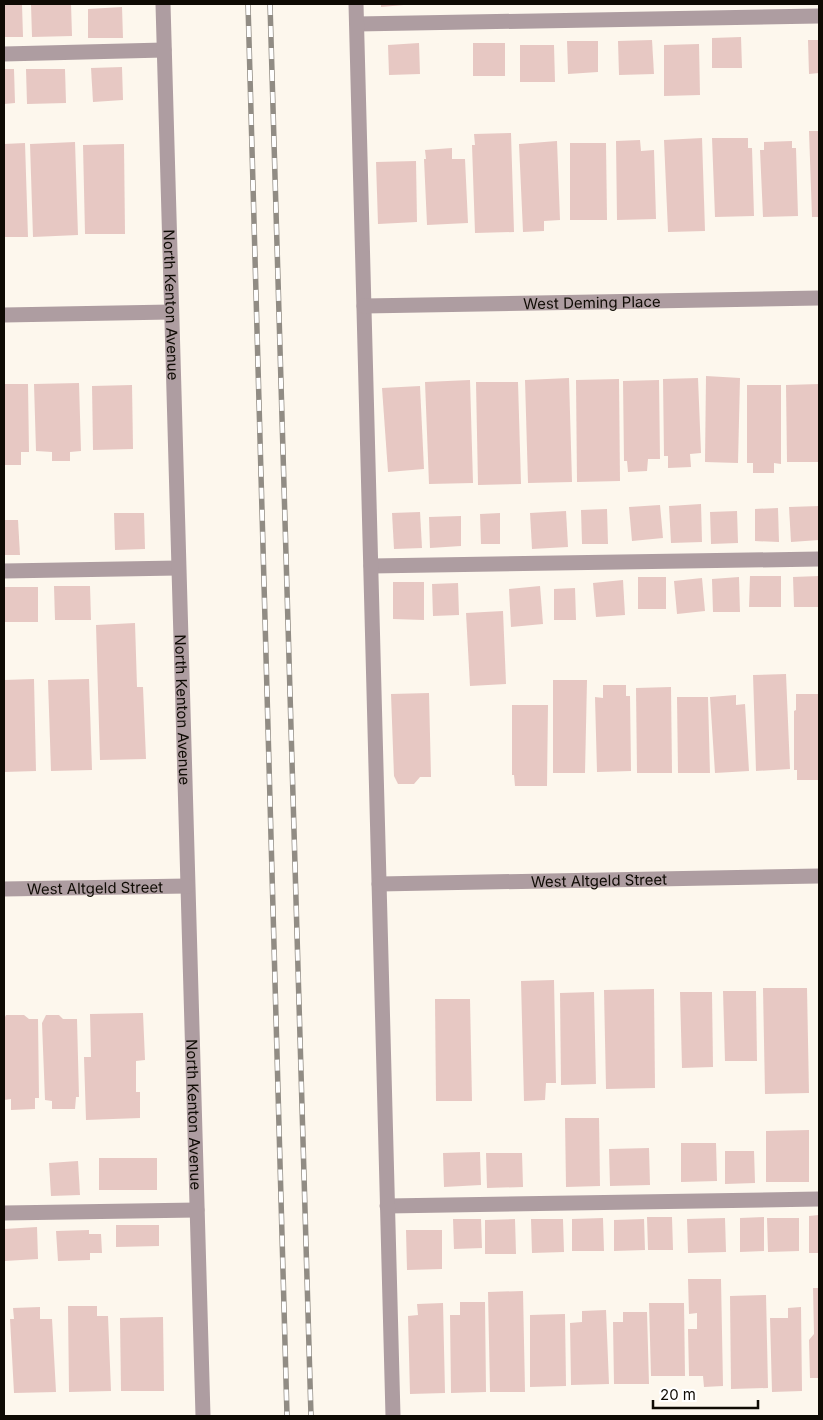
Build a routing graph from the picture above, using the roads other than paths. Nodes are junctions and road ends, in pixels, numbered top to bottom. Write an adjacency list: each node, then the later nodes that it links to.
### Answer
1 (163, 4): 5 (street, North Kenton Avenue)
2 (356, 4): 4 (street)
3 (819, 16): 4 (street)
4 (357, 24): 8 (street)
5 (164, 50): 6 (street); 9 (street, North Kenton Avenue)
6 (4, 54)
7 (819, 298): 8 (street, West Deming Place)
8 (364, 306): 12 (street)
9 (171, 312): 10 (street); 13 (street, North Kenton Avenue)
10 (4, 315)
11 (819, 559): 12 (street)
12 (371, 566): 16 (street)
13 (178, 568): 14 (street); 17 (street, North Kenton Avenue)
14 (4, 571)
15 (819, 876): 16 (street, West Altgeld Street)
16 (379, 884): 20 (street)
17 (187, 886): 18 (street, West Altgeld Street); 21 (street, North Kenton Avenue)
18 (4, 889)
19 (819, 1199): 20 (street)
20 (387, 1206): 24 (street)
21 (197, 1210): 22 (street); 23 (street, North Kenton Avenue)
22 (4, 1213)
23 (203, 1416)
24 (392, 1416)

